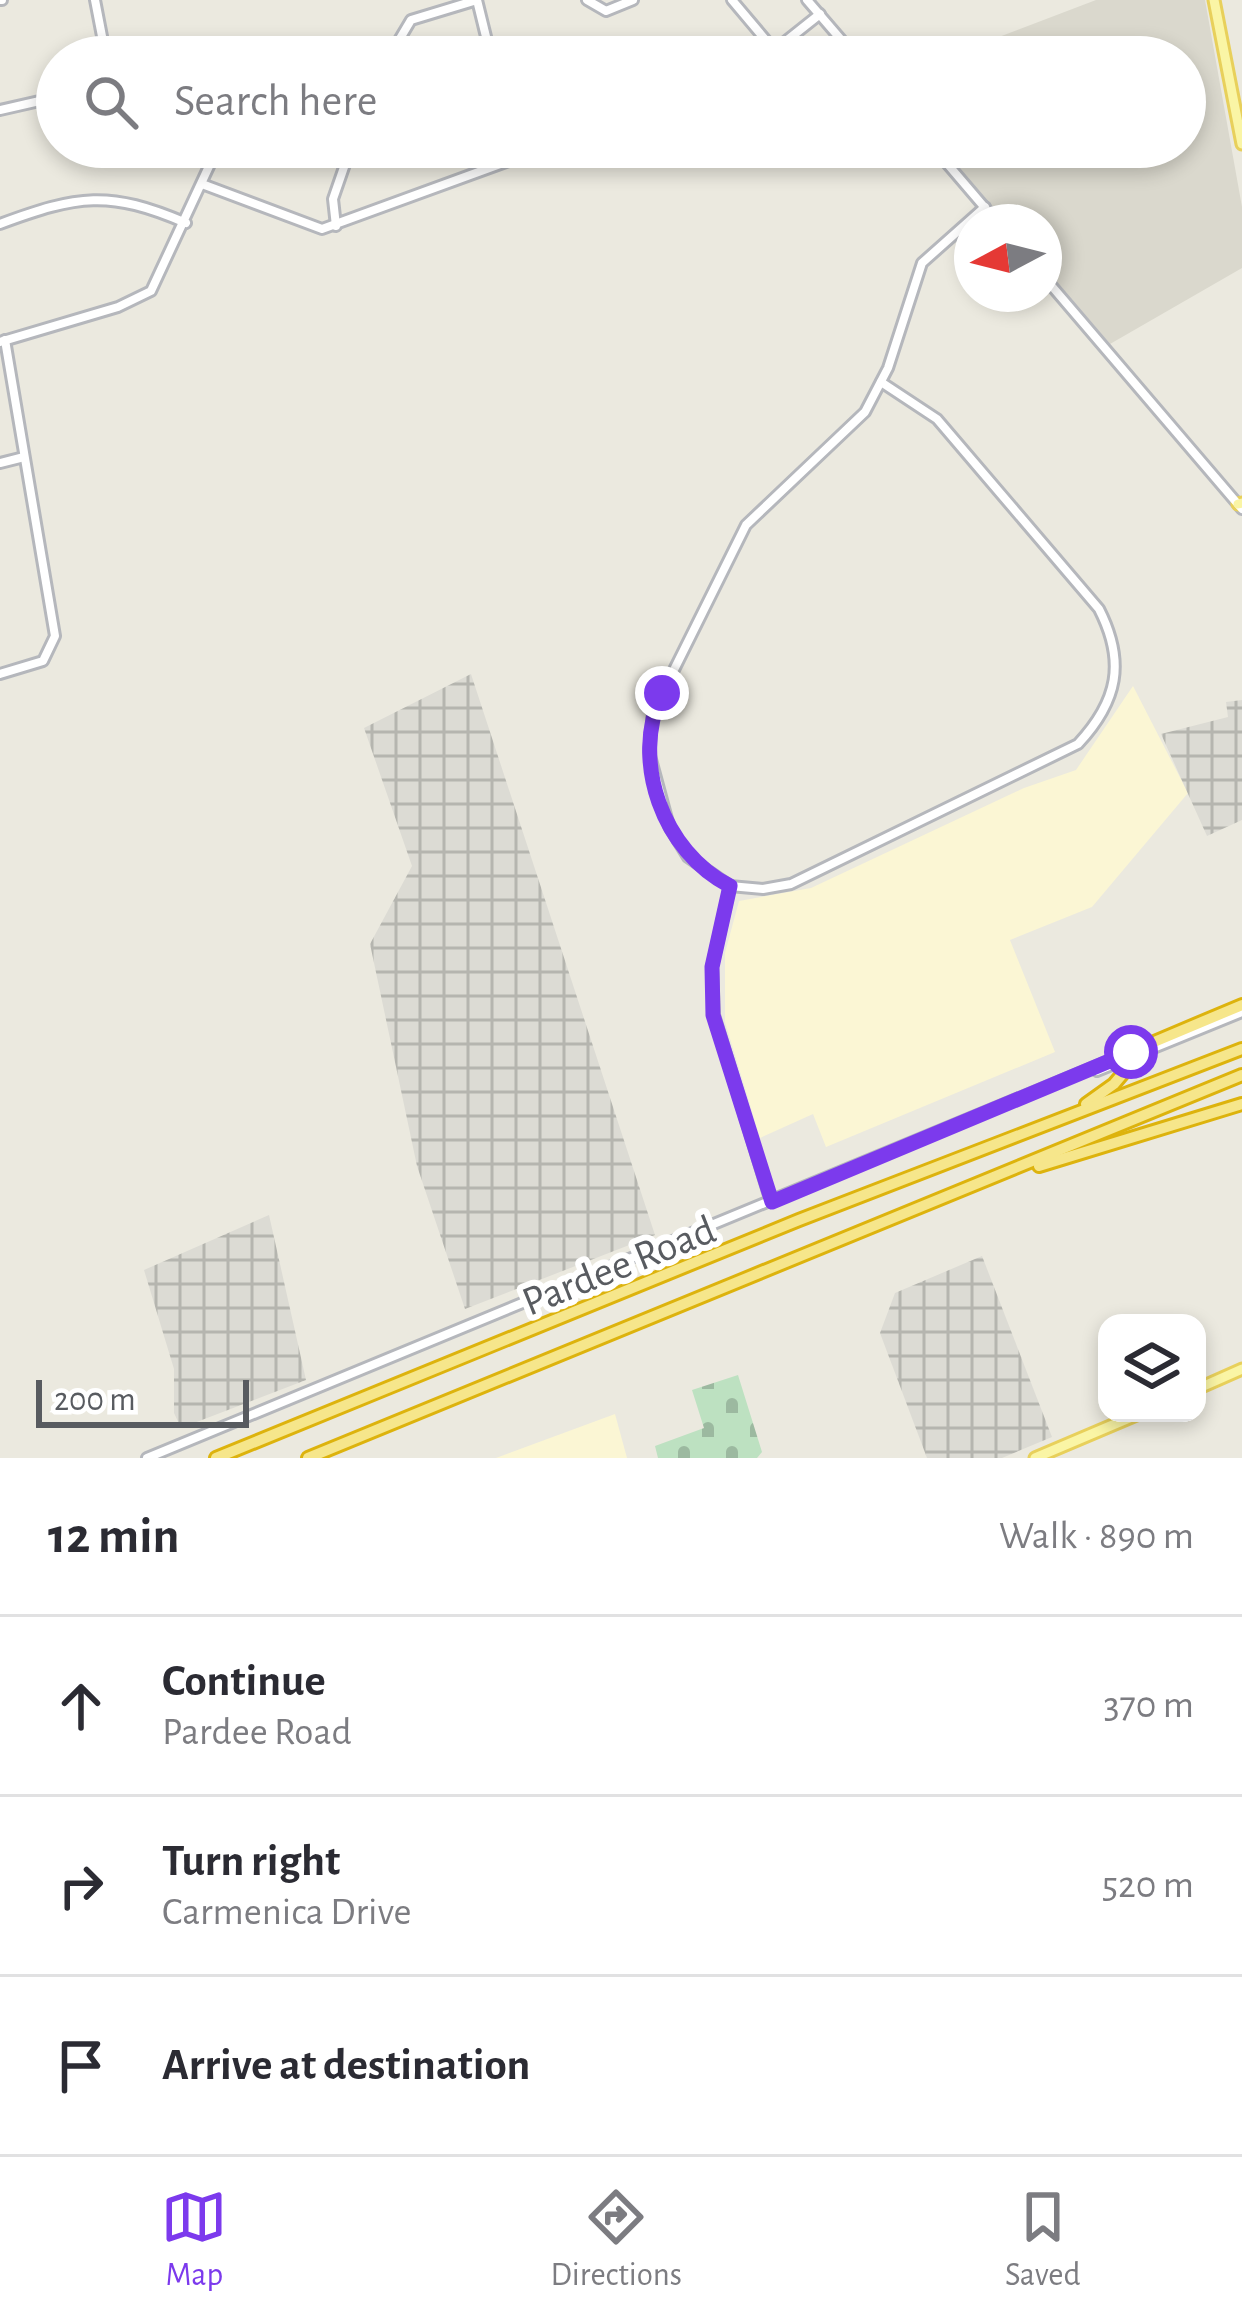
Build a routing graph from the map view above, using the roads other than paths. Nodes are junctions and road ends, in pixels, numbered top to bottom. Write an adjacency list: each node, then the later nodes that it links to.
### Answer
1 (95, 0): 9 (street)
2 (477, 0): 10 (street); 11 (street)
3 (586, 0): 4 (street)
4 (633, 0)
5 (731, 0): 12 (street)
6 (807, 0): 8 (street)
7 (1214, 0): 17 (main road)
8 (820, 14): 13 (street); 14 (street)
9 (102, 36)
10 (401, 36)
11 (486, 36)
12 (758, 36)
13 (793, 36)
14 (838, 36)
15 (36, 102): 16 (street)
16 (0, 110)
17 (1242, 144)
18 (209, 168): 22 (street)
19 (344, 168): 26 (street)
20 (481, 168): 26 (street)
21 (951, 168): 23 (street)
22 (202, 184): 24 (street); 26 (street)
23 (982, 204)
24 (186, 223): 25 (street); 29 (street)
25 (0, 224)
26 (336, 226)
27 (954, 235): 30 (street)
28 (1062, 298): 33 (street)
29 (3, 341): 31 (street)
30 (881, 382): 35 (street); 35 (street)
31 (24, 458): 32 (street); 34 (street)
32 (0, 464)
33 (1241, 505)
34 (0, 674)
35 (730, 886): 45 (street)
36 (1242, 1008): 38 (highway, Pardee Road)
37 (1242, 1049): 43 (highway)
38 (1142, 1050): 39 (street, Pardee Road); 41 (highway)
39 (1096, 1071): 41 (highway); 45 (street, Pardee Road)
40 (1242, 1075): 44 (highway)
41 (1114, 1084): 43 (highway)
42 (1242, 1104): 44 (highway)
43 (1053, 1121): 50 (highway)
44 (1007, 1174): 51 (highway)
45 (772, 1202): 49 (street, Pardee Road)
46 (1242, 1369): 47 (main road)
47 (1206, 1385)
48 (1120, 1422): 52 (main road)
49 (147, 1458)
50 (216, 1458)
51 (308, 1458)
52 (1035, 1458)

